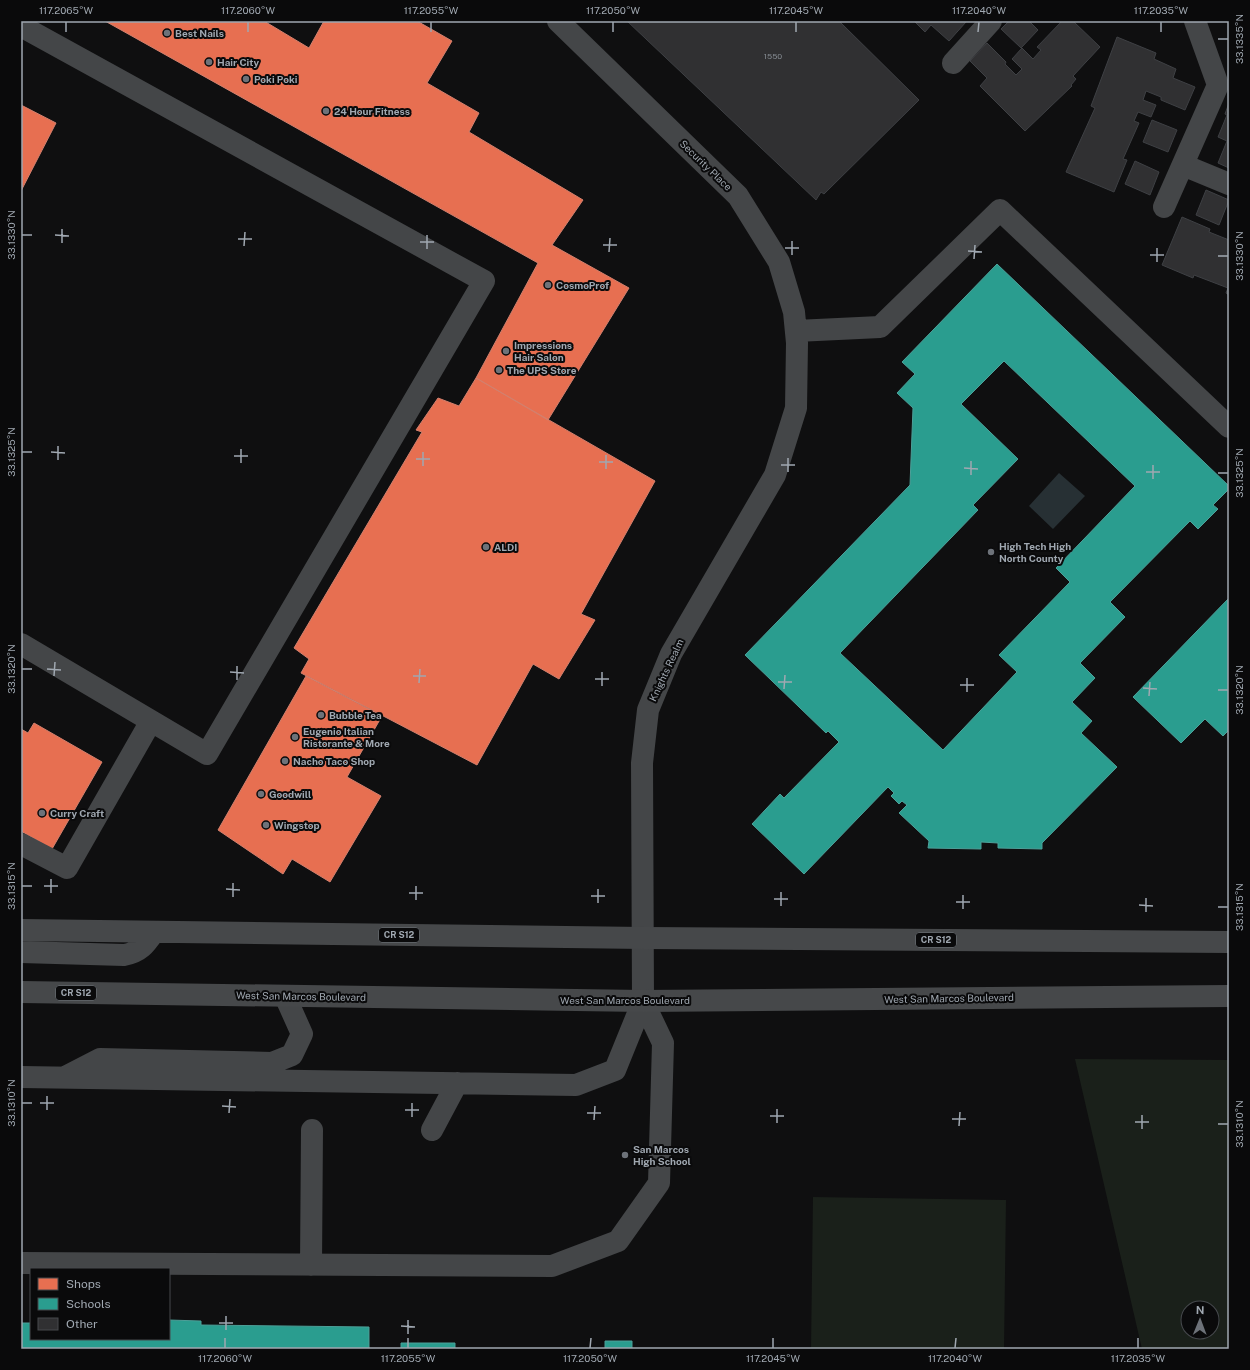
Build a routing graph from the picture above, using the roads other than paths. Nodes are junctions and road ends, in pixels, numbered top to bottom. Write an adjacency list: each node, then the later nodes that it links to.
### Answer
1 (558, 21): 9 (street, Security Place)
2 (991, 21): 5 (street)
3 (1195, 21): 6 (street)
4 (21, 26): 12 (street)
5 (953, 63)
6 (1183, 165): 7 (street); 8 (street)
7 (1229, 184)
8 (1164, 207)
9 (796, 337): 10 (street); 16 (street, Knights Realm)
10 (1229, 427)
11 (21, 644): 12 (street)
12 (151, 721): 13 (street)
13 (21, 844)
14 (21, 930): 15 (main road, CR S12)
15 (154, 932): 16 (main road, CR S12); 18 (main road)
16 (644, 938): 17 (main road, CR S12); 22 (street, Knights Realm)
17 (1229, 942)
18 (21, 952)
19 (21, 992): 20 (main road, West San Marcos Boulevard / CR S12)
20 (285, 996): 22 (main road, West San Marcos Boulevard / CR S12); 24 (street)
21 (1229, 996): 22 (main road, West San Marcos Boulevard / CR S12)
22 (644, 1001): 25 (street); 29 (street)
23 (21, 1077): 24 (street)
24 (63, 1078): 25 (street)
25 (457, 1083): 27 (street)
26 (312, 1130): 29 (street)
27 (432, 1130)
28 (21, 1263): 29 (street)
29 (311, 1264)

